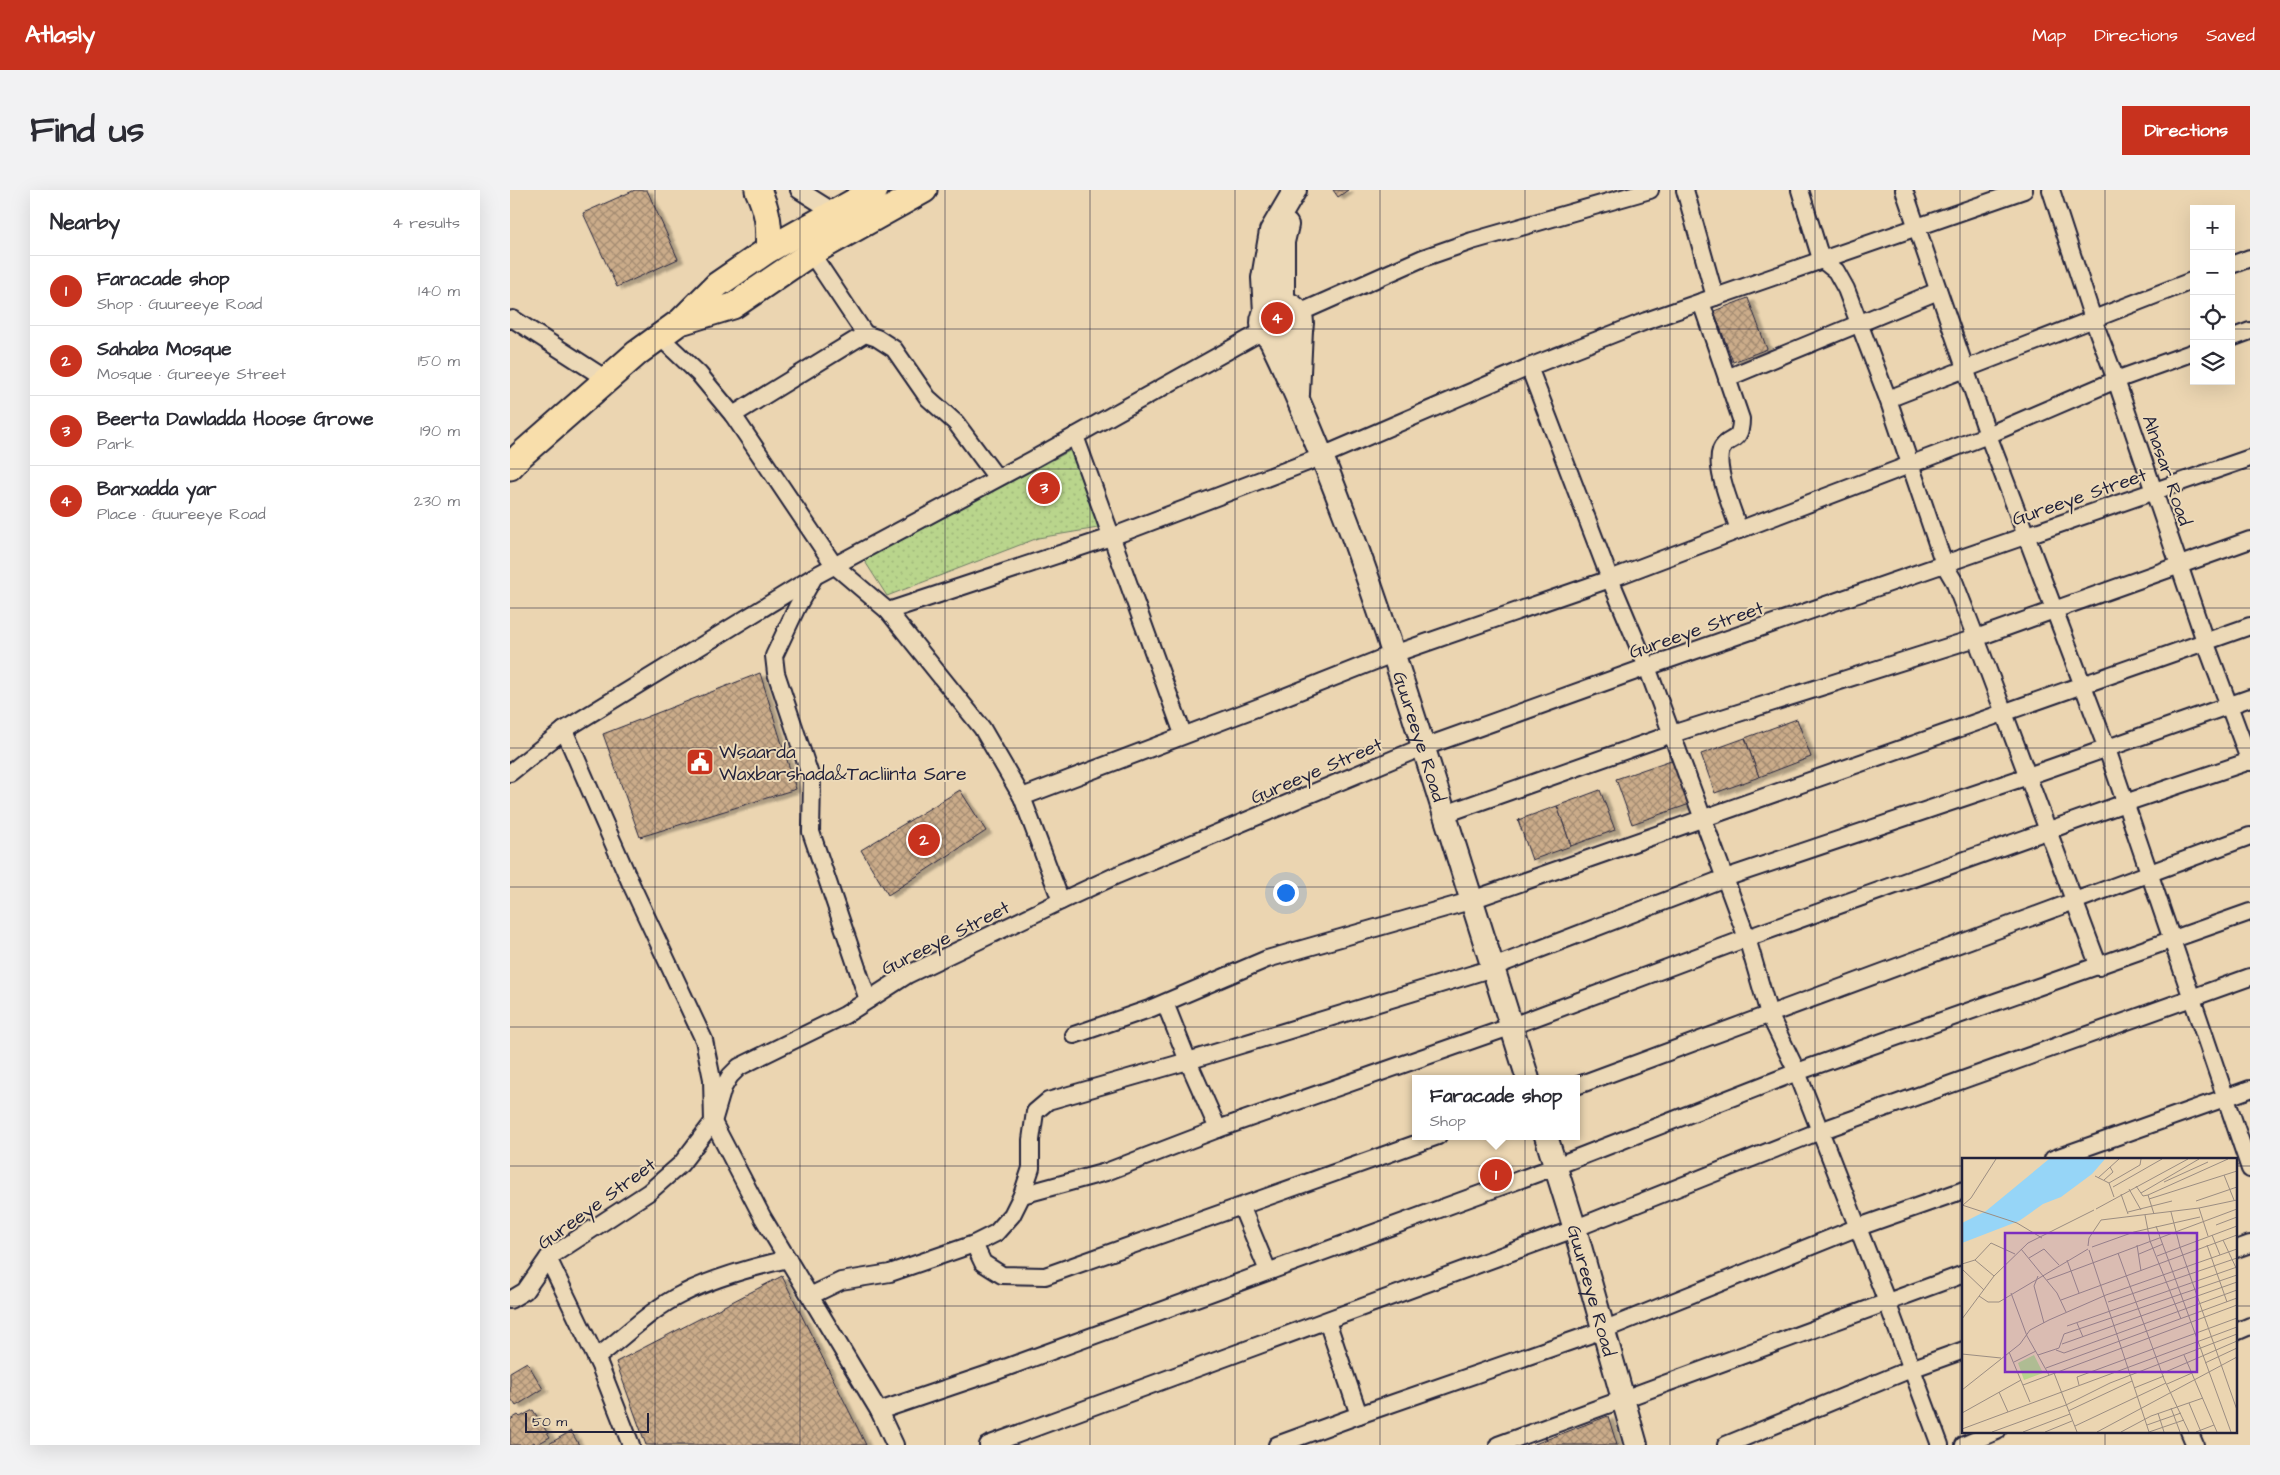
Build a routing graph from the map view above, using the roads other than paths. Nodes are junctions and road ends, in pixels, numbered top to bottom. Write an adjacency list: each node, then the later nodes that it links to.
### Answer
1 (758, 190): 15 (main road)
2 (799, 190): 12 (street)
3 (875, 190): 12 (main road)
4 (924, 190): 14 (main road)
5 (1650, 190): 26 (street)
6 (1685, 190): 22 (street)
7 (1800, 190): 18 (street)
8 (1904, 190): 13 (street)
9 (2024, 190): 13 (street)
10 (2052, 190): 23 (street, Alnasar Road)
11 (1294, 193): 26 (street)
12 (834, 212): 14 (street); 15 (main road)
13 (1916, 227): 18 (street); 21 (street)
14 (848, 233): 16 (main road)
15 (768, 250): 25 (main road)
16 (811, 253): 25 (main road); 29 (street)
17 (2250, 258): 19 (street)
18 (1821, 259): 22 (street); 27 (street)
19 (2235, 264)
20 (2190, 282): 23 (street)
21 (1938, 291): 27 (street); 34 (street)
22 (1708, 299): 33 (street); 35 (street)
23 (2093, 319): 34 (street); 37 (street, Alnasar Road)
24 (510, 320): 36 (street)
25 (682, 321): 30 (main road)
26 (1280, 321): 38 (street); 38 (street, Guureeye Road); 42 (street)
27 (1858, 322): 35 (street); 39 (street)
28 (2250, 331): 31 (street)
29 (866, 334): 40 (street); 47 (street)
30 (660, 337): 36 (main road); 40 (street)
31 (2235, 337)
32 (2190, 353): 37 (street)
33 (1529, 367): 43 (street); 57 (street)
34 (1965, 369): 39 (street); 41 (street)
35 (1727, 378): 49 (street)
36 (606, 379): 46 (main road)
37 (2116, 380): 41 (street); 48 (street, Alnasar Road)
38 (1298, 398): 43 (street, Guureeye Road)
39 (1888, 399): 45 (street)
40 (733, 415): 54 (street)
41 (1988, 435): 45 (street); 50 (street)
42 (1075, 436): 47 (street); 51 (street)
43 (1322, 455): 51 (street); 63 (street, Guureeye Road)
44 (2250, 458): 48 (street, Gureeye Street)
45 (1910, 465): 49 (street); 53 (street)
46 (510, 467)
47 (997, 478): 54 (street)
48 (2153, 492): 50 (street, Gureeye Street); 55 (street, Alnasar Road)
49 (1739, 530): 57 (street)
50 (2026, 536): 53 (street, Gureeye Street); 58 (street)
51 (1111, 537): 59 (street); 70 (street)
52 (2250, 540): 55 (street)
53 (1944, 564): 61 (street); 64 (street, Gureeye Street)
54 (834, 565): 56 (street); 59 (street)
55 (2180, 565): 58 (street); 62 (street, Alnasar Road)
56 (815, 576): 69 (street); 95 (street)
57 (1610, 579): 63 (street); 64 (street)
58 (2054, 610): 61 (street); 65 (street)
59 (888, 611): 77 (street)
60 (2250, 626): 62 (street)
61 (1976, 638): 68 (street); 71 (street)
62 (2205, 641): 65 (street); 67 (street, Alnasar Road)
63 (1395, 654): 70 (street); 72 (street, Guureeye Road)
64 (1647, 667): 71 (street); 72 (street, Gureeye Street)
65 (2082, 684): 68 (street); 73 (street)
66 (2250, 698): 67 (street)
67 (2230, 706): 73 (street); 74 (street, Alnasar Road)
68 (2004, 712): 76 (street); 80 (street)
69 (564, 730): 75 (street); 106 (street)
70 (1183, 734): 77 (street)
71 (1672, 734): 79 (street); 80 (street)
72 (1424, 747): 79 (street, Guureeye Road); 86 (street, Gureeye Street)
73 (2106, 749): 76 (street); 78 (street)
74 (2250, 762): 78 (street)
75 (510, 773)
76 (2028, 776): 81 (street); 84 (street)
77 (1022, 797): 86 (street)
78 (2126, 803): 81 (street); 83 (street)
79 (1445, 814): 85 (street, Guureeye Road)
80 (1703, 817): 84 (street); 85 (street)
81 (2049, 831): 87 (street); 89 (street)
82 (2250, 836): 83 (street)
83 (2149, 874): 87 (street); 90 (street)
84 (1725, 878): 89 (street); 91 (street)
85 (1472, 900): 91 (street, Guureeye Road); 96 (street)
86 (1061, 901): 95 (street, Gureeye Street)
87 (2074, 902): 92 (street); 97 (street)
88 (2250, 912): 90 (street)
89 (1746, 938): 97 (street); 98 (street)
90 (2172, 941): 92 (street); 94 (street)
91 (1493, 967): 98 (street, Guureeye Road); 100 (street)
92 (2099, 967): 101 (street)
93 (2250, 977): 94 (street)
94 (2191, 999): 105 (street); 108 (street)
95 (868, 1000): 106 (street, Gureeye Street)
96 (1165, 1003): 99 (street); 100 (street)
97 (1769, 1014): 101 (street); 103 (street)
98 (1512, 1027): 102 (street, Guureeye Road); 107 (street)
99 (1074, 1035)
100 (1188, 1061): 107 (street); 116 (street)
101 (1797, 1072): 108 (street); 112 (street)
102 (1527, 1075)
103 (1580, 1085)
104 (2250, 1089): 105 (street)
105 (2225, 1098): 111 (street); 113 (street)
106 (714, 1122): 123 (street, Gureeye Street); 124 (street)
107 (1218, 1130): 116 (street)
108 (1820, 1130): 118 (street); 119 (street)
109 (1427, 1140): 117 (street)
110 (1547, 1140): 112 (street, Guureeye Road)
111 (2056, 1158)
112 (1555, 1166): 119 (street, Guureeye Road); 125 (street)
113 (2250, 1170): 114 (street)
114 (2238, 1176)
115 (1962, 1191): 118 (street)
116 (1022, 1195): 120 (street)
117 (1242, 1208): 120 (street); 125 (street)
118 (1856, 1228): 129 (street); 132 (street)
119 (1575, 1229): 130 (street); 132 (street, Guureeye Road)
120 (974, 1244): 127 (street)
121 (2250, 1244): 122 (street)
122 (2238, 1248)
123 (548, 1258): 128 (street, Gureeye Street); 135 (street)
124 (788, 1259): 127 (street); 135 (street)
125 (1268, 1271): 138 (street)
126 (1962, 1275): 129 (street)
127 (810, 1296): 138 (street)
128 (510, 1300)
129 (1887, 1302): 136 (street); 137 (street)
130 (1326, 1320): 139 (street); 144 (street)
131 (2250, 1326): 133 (street)
132 (1602, 1330): 137 (street, Guureeye Road); 139 (street)
133 (2238, 1331)
134 (1962, 1351): 136 (street)
135 (596, 1358): 142 (street)
136 (1911, 1369): 148 (street); 149 (street)
137 (1624, 1400): 146 (street); 147 (street, Guureeye Road)
138 (879, 1411): 143 (street)
139 (1358, 1415): 145 (street)
140 (1995, 1432): 150 (street)
141 (2189, 1432): 151 (street)
142 (631, 1445)
143 (895, 1445)
144 (988, 1445)
145 (1277, 1445)
146 (1498, 1445)
147 (1636, 1445)
148 (1726, 1445)
149 (1940, 1445)
150 (1964, 1445)
151 (2195, 1445)

